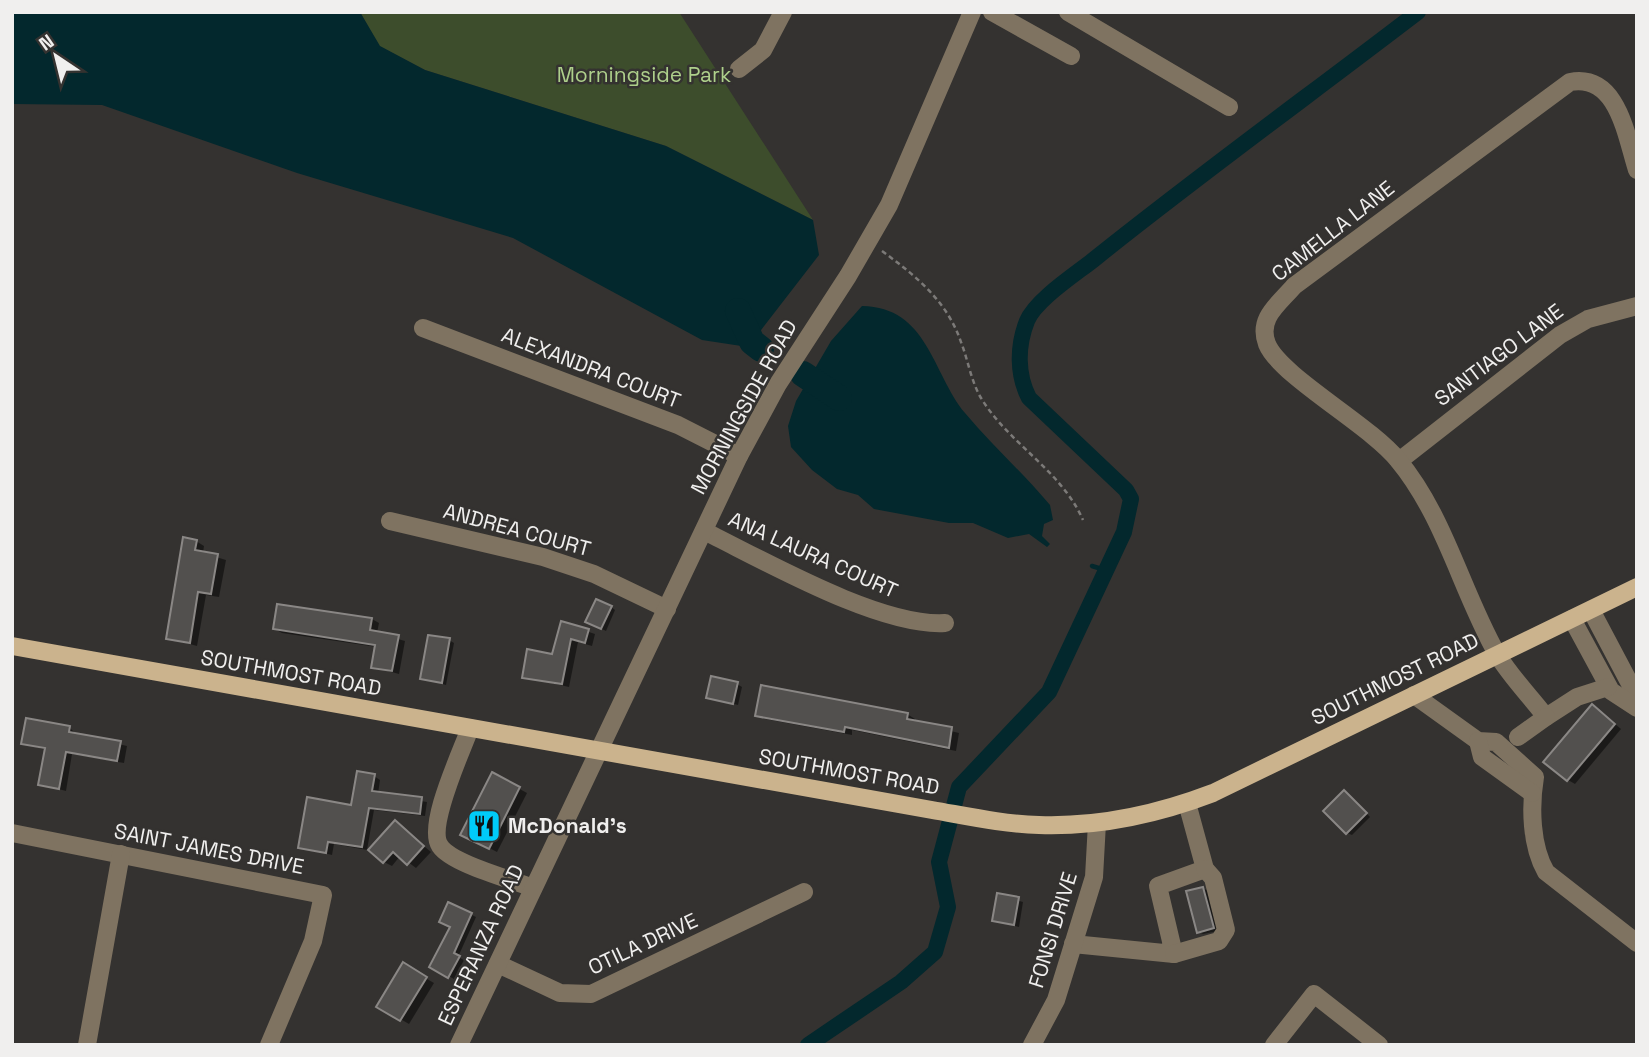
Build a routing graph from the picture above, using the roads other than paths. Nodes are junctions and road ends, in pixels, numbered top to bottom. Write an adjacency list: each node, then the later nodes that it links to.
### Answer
1 (783, 12): 6 (street)
2 (972, 12): 11 (street, MORNINGSIDE ROAD)
3 (992, 12): 5 (street)
4 (1068, 12): 7 (street)
5 (1071, 56)
6 (739, 69)
7 (1229, 107)
8 (1637, 170): 12 (street, CAMELLA LANE)
9 (1637, 306): 12 (street, SANTIAGO LANE)
10 (423, 328): 11 (street, ALEXANDRA COURT)
11 (739, 456): 14 (street, MORNINGSIDE ROAD)
12 (1399, 461): 21 (street, CAMELLA LANE)
13 (390, 521): 16 (street, ANDREA COURT)
14 (704, 531): 16 (street, MORNINGSIDE ROAD); 19 (street, ANA LAURA COURT)
15 (1637, 587): 17 (main road, SOUTHMOST ROAD)
16 (667, 609): 30 (street, MORNINGSIDE ROAD)
17 (1591, 610): 18 (main road, SOUTHMOST ROAD); 24 (street)
18 (1572, 619): 21 (main road, SOUTHMOST ROAD); 22 (street)
19 (945, 623)
20 (12, 646): 27 (main road, SOUTHMOST ROAD)
21 (1498, 654): 23 (main road, SOUTHMOST ROAD); 26 (street, CAMELLA LANE)
22 (1608, 687): 25 (street); 26 (street)
23 (1415, 695): 29 (street); 34 (main road, SOUTHMOST ROAD)
24 (1637, 697)
25 (1637, 708)
26 (1546, 717): 28 (street)
27 (470, 728): 30 (main road, SOUTHMOST ROAD); 39 (street)
28 (1518, 737)
29 (1478, 741): 31 (street); 32 (street)
30 (597, 751): 35 (main road, SOUTHMOST ROAD); 39 (street, ESPERANZA ROAD)
31 (1512, 755): 32 (street); 33 (street)
32 (1500, 771): 33 (street)
33 (1532, 793): 41 (street)
34 (1187, 803): 35 (main road, SOUTHMOST ROAD); 38 (street)
35 (1097, 823): 42 (street, FONSI DRIVE)
36 (12, 833): 37 (street, SAINT JAMES DRIVE)
37 (121, 854): 45 (street); 46 (street, SAINT JAMES DRIVE)
38 (1205, 869): 43 (street); 43 (street)
39 (533, 888): 44 (street, ESPERANZA ROAD)
40 (804, 892): 44 (street, OTILA DRIVE)
41 (1637, 943)
42 (1073, 944): 43 (street); 48 (street, FONSI DRIVE)
43 (1174, 954)
44 (498, 964): 47 (street, ESPERANZA ROAD)
45 (86, 1045)
46 (270, 1045)
47 (459, 1045)
48 (1032, 1045)
49 (1274, 1045): 50 (street)
50 (1379, 1045)

